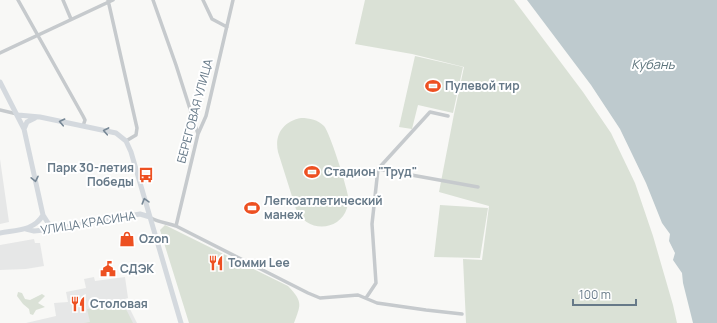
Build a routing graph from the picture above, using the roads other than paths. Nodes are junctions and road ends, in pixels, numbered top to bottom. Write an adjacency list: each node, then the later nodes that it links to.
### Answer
1 (18, 0): 9 (street)
2 (63, 0): 7 (street)
3 (153, 0): 18 (street)
4 (203, 0): 8 (street)
5 (233, 0): 8 (street, БЕРЕГОВАЯ УЛИЦА)
6 (110, 1): 7 (street); 19 (street)
7 (71, 20): 9 (street)
8 (227, 27): 18 (street, БЕРЕГОВАЯ УЛИЦА)
9 (37, 34): 10 (street); 16 (street)
10 (0, 53)
11 (0, 82): 13 (main road)
12 (0, 110): 13 (street)
13 (18, 115): 15 (main road); 17 (main road)
14 (448, 116): 20 (street)
15 (40, 117): 16 (main road, one-way to 15); 17 (main road)
16 (83, 126): 19 (main road, one-way to 16)
17 (24, 129): 22 (main road, one-way to 22)
18 (198, 134): 24 (street, БЕРЕГОВАЯ УЛИЦА)
19 (126, 141): 23 (main road, one-way to 19)
20 (378, 169): 21 (street); 28 (street)
21 (478, 187)
22 (43, 215): 25 (main road, УЛИЦА КРАСИНА); 26 (main road)
23 (150, 217): 24 (street); 26 (main road, УЛИЦА КРАСИНА); 30 (main road)
24 (176, 226): 28 (street)
25 (26, 229): 26 (main road, УЛИЦА КРАСИНА); 27 (main road, УЛИЦА КРАСИНА)
26 (56, 230)
27 (0, 233)
28 (366, 298): 29 (street)
29 (462, 314)
30 (181, 323)

